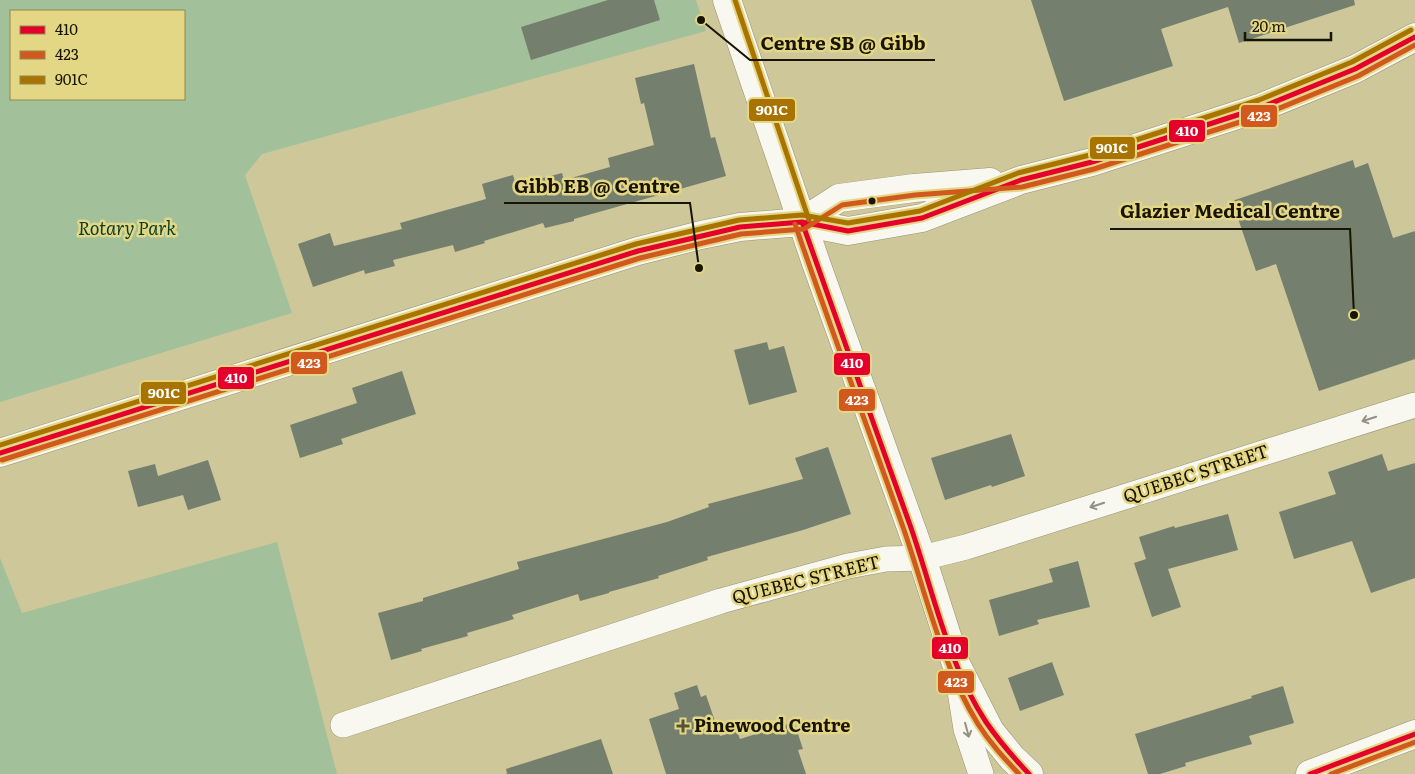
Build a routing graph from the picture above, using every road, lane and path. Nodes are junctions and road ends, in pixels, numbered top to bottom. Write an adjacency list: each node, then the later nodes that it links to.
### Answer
1 (727, 0): 3 (main road)
2 (1415, 37): 3 (main road)
3 (802, 222): 5 (main road); 6 (main road)
4 (1415, 405): 6 (street, QUEBEC STREET, one-way to 6)
5 (0, 453)
6 (922, 558): 7 (main road); 8 (street, QUEBEC STREET)
7 (956, 664): 10 (street, one-way to 10); 11 (main road)
8 (343, 725)
9 (1415, 734): 12 (main road)
10 (981, 774)
11 (1029, 774)
12 (1310, 774)

